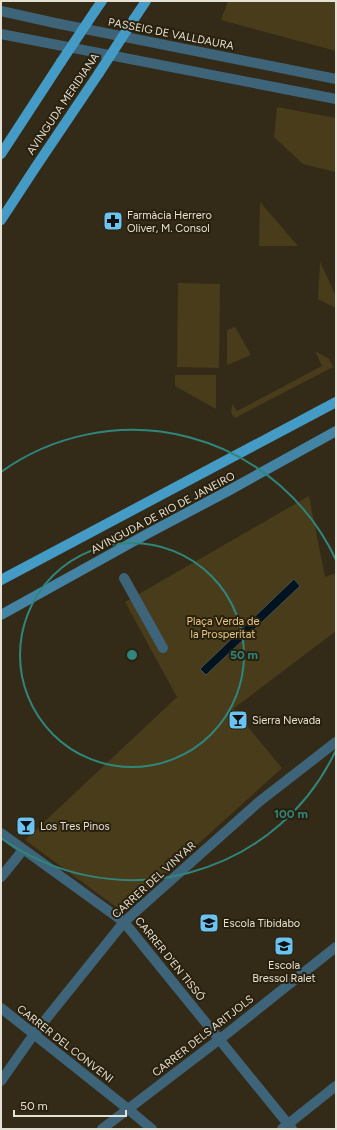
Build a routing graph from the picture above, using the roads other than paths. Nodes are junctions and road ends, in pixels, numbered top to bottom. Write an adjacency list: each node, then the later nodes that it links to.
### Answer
1 (102, 1): 7 (main road, bridge)
2 (146, 1): 8 (main road, AVINGUDA MERIDIANA, bridge)
3 (1, 11): 5 (street, PASSEIG DE VALLDAURA)
4 (1, 34): 6 (street)
5 (336, 79)
6 (336, 99)
7 (1, 154)
8 (1, 220)
9 (336, 402): 12 (main road, AVINGUDA DE RIO DE JANEIRO)
10 (336, 431): 13 (main road, AVINGUDA DE RIO DE JANEIRO)
11 (124, 578): 14 (street)
12 (1, 580)
13 (1, 615)
14 (163, 648)
15 (336, 742): 19 (street, CARRER DEL VINYAR)
16 (1, 833): 17 (street, CARRER D'EN TISSÓ)
17 (22, 849): 18 (street); 19 (street, CARRER D'EN TISSÓ)
18 (1, 877)
19 (124, 922): 22 (street, CARRER DEL VINYAR); 23 (street, CARRER D'EN TISSÓ)
20 (336, 946): 23 (street, CARRER DELS ARITJOLS)
21 (1, 1008): 22 (street, CARRER DEL CONVENI)
22 (34, 1034): 24 (street, CARRER DEL VINYAR); 26 (street, CARRER DEL CONVENI)
23 (219, 1039): 26 (street, CARRER DELS ARITJOLS); 27 (street, CARRER D'EN TISSÓ)
24 (1, 1081)
25 (336, 1086): 27 (street)
26 (128, 1108): 28 (street, CARRER DELS ARITJOLS); 29 (street, CARRER DEL CONVENI)
27 (288, 1128)
28 (102, 1129)
29 (152, 1129)

